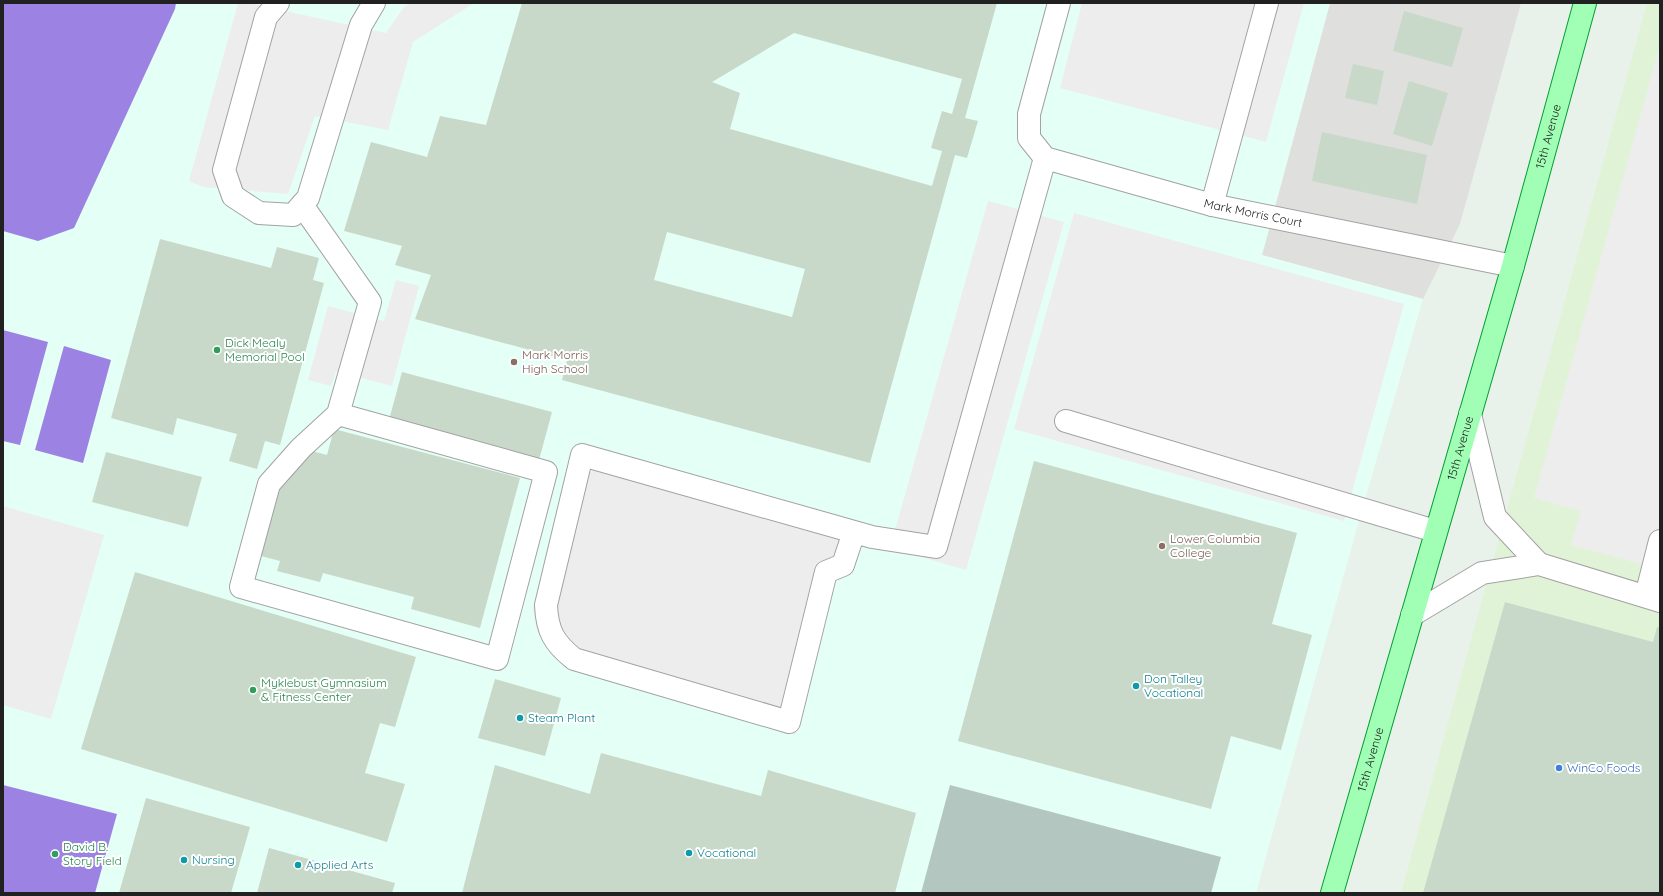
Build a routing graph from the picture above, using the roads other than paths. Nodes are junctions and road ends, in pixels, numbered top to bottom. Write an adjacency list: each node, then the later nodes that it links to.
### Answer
1 (278, 3): 7 (lane)
2 (374, 3): 7 (lane)
3 (1059, 3): 6 (lane)
4 (1267, 3): 8 (lane)
5 (1585, 3): 9 (main road, 15th Avenue)
6 (1045, 158): 8 (lane, Mark Morris Court); 14 (lane)
7 (302, 205): 10 (lane)
8 (1212, 205): 9 (lane, Mark Morris Court)
9 (1512, 266): 11 (main road, 15th Avenue)
10 (338, 414): 10 (lane)
11 (1470, 414): 13 (main road, 15th Avenue); 16 (lane)
12 (1066, 420): 13 (lane)
13 (1436, 531): 18 (main road, 15th Avenue)
14 (854, 532): 14 (lane)
15 (1660, 541): 17 (lane)
16 (1539, 564): 17 (lane); 18 (lane)
17 (1653, 598)
18 (1412, 615): 19 (main road, 15th Avenue)
19 (1332, 893)

